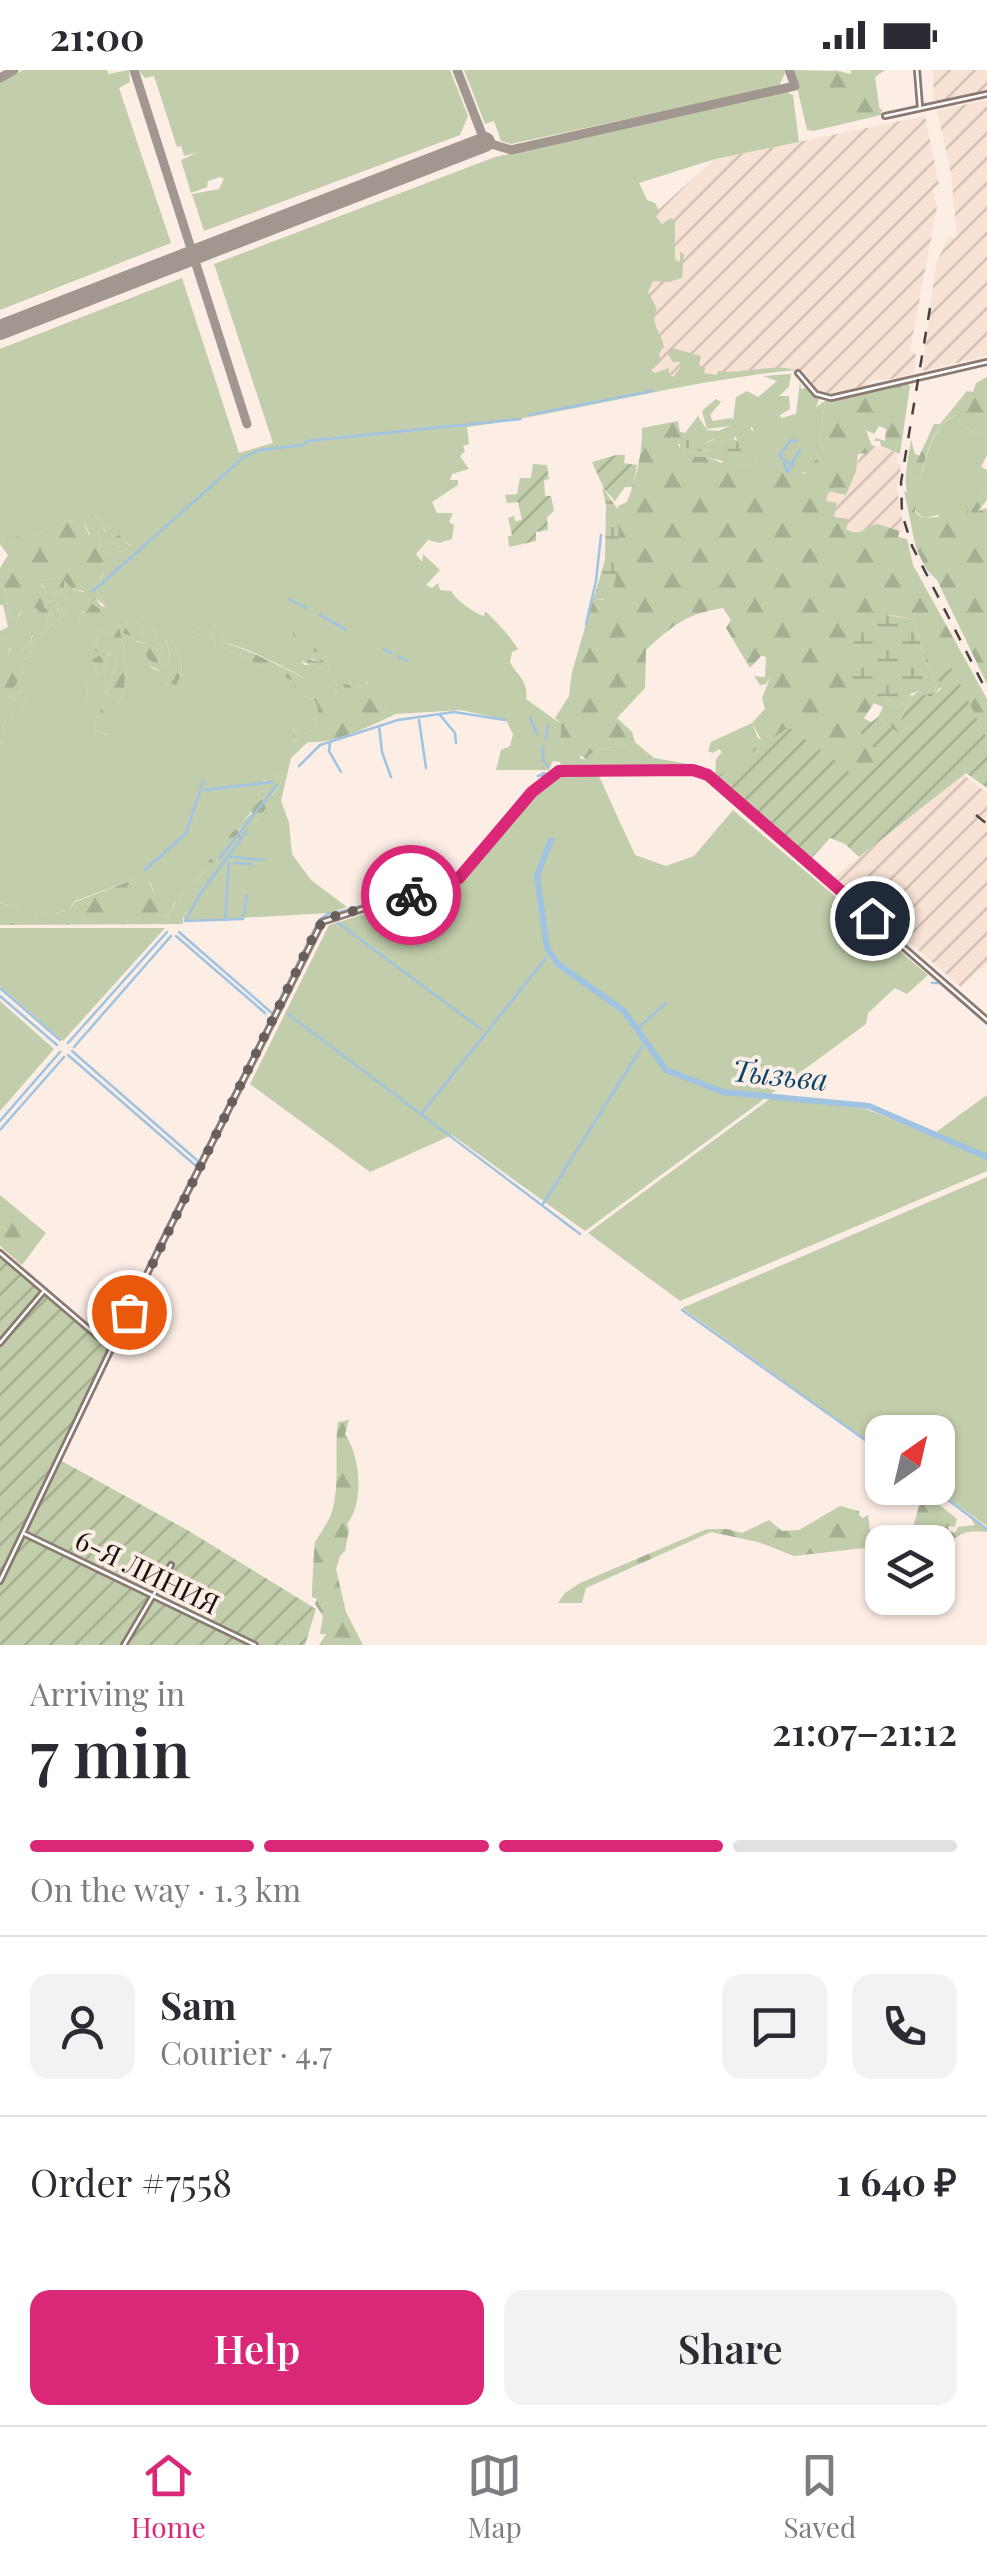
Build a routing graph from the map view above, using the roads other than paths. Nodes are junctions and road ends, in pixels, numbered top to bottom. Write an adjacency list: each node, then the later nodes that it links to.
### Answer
1 (916, 70): 3 (street)
2 (987, 94): 3 (street)
3 (920, 109): 4 (street)
4 (885, 116)
5 (987, 362): 6 (street)
6 (798, 373)
7 (987, 1020): 11 (street)
8 (0, 1253): 9 (street)
9 (45, 1290): 10 (street); 11 (street)
10 (0, 1343)
11 (111, 1348): 12 (street)
12 (24, 1534): 14 (street); 15 (street, 6-Я ЛИНИЯ)
13 (171, 1565): 15 (street)
14 (0, 1581)
15 (153, 1596): 16 (street); 17 (street, 6-Я ЛИНИЯ)
16 (124, 1645)
17 (255, 1645)

